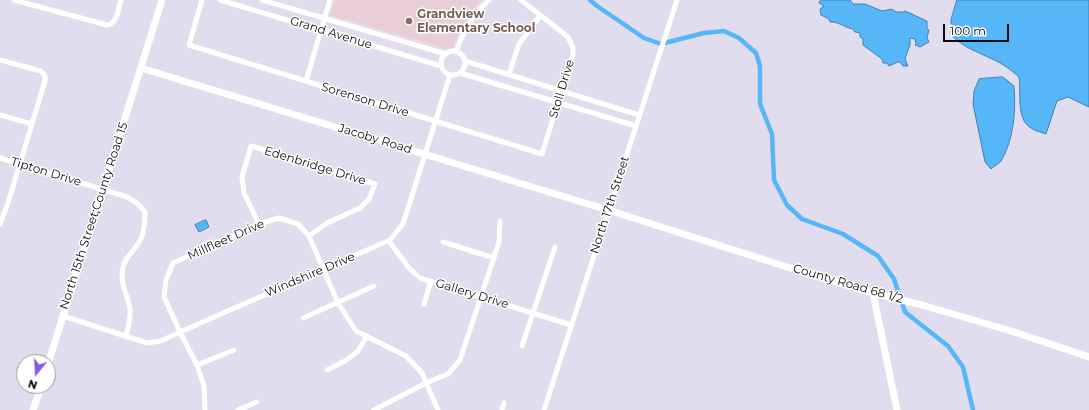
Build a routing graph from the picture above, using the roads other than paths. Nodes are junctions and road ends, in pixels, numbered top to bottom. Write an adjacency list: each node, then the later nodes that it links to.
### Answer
1 (14, 0): 2 (street)
2 (121, 0)
3 (162, 0): 19 (street, North 15th Street;County Road 15)
4 (202, 0): 23 (street, Sorenson Drive)
5 (220, 0): 13 (street, Grand Avenue)
6 (262, 0): 12 (street, Grand Avenue)
7 (330, 0): 12 (street)
8 (489, 0): 14 (street)
9 (521, 0): 11 (street, Stoll Drive)
10 (677, 0): 27 (street, North 17th Street)
11 (540, 16): 21 (street); 24 (street, Stoll Drive)
12 (325, 18): 13 (street); 15 (street, Grand Avenue)
13 (321, 30): 18 (street, Grand Avenue); 23 (street)
14 (456, 52): 15 (street); 17 (street)
15 (446, 54): 18 (street)
16 (0, 60): 29 (street)
17 (465, 61): 20 (street); 21 (street)
18 (441, 66): 22 (street)
19 (141, 68): 31 (street, Jacoby Road); 35 (street, North 15th Street;County Road 15)
20 (460, 73): 22 (street); 25 (street)
21 (509, 74): 24 (street)
22 (450, 75): 28 (street, Windshire Drive)
23 (306, 81): 28 (street, Sorenson Drive)
24 (561, 91): 25 (street, Stoll Drive); 27 (street)
25 (558, 102): 30 (street); 32 (street, Stoll Drive)
26 (0, 115): 29 (street)
27 (639, 115): 30 (street, North 17th Street)
28 (435, 121): 31 (street, Windshire Drive); 32 (street, Sorenson Drive)
29 (32, 124): 34 (street)
30 (636, 126): 36 (street, North 17th Street)
31 (425, 154): 36 (street, Jacoby Road); 41 (street, Windshire Drive)
32 (542, 154)
33 (0, 158): 34 (street, Tipton Drive)
34 (20, 164): 35 (street, Tipton Drive); 38 (street)
35 (103, 189): 53 (street, North 15th Street;County Road 15); 58 (street, Tipton Drive)
36 (608, 210): 48 (street, County Road 68 1/2); 55 (street, North 17th Street)
37 (500, 221): 44 (street)
38 (0, 224)
39 (259, 224): 40 (street, Millfleet Drive); 40 (street, Edenbridge Drive); 56 (street, Millfleet Drive)
40 (309, 236): 45 (street, Millfleet Drive)
41 (389, 241): 45 (street, Windshire Drive); 46 (street, Gallery Drive)
42 (442, 242): 44 (street)
43 (555, 247): 52 (street)
44 (494, 258): 49 (street)
45 (323, 270): 50 (street, Millfleet Drive); 56 (street, Windshire Drive)
46 (431, 281): 49 (street, Gallery Drive); 51 (street)
47 (374, 286): 50 (street)
48 (873, 293): 62 (street, County Road 68 1/2); 76 (street)
49 (482, 297): 52 (street, Gallery Drive); 65 (street)
50 (338, 303): 54 (street); 57 (street, Millfleet Drive)
51 (424, 304)
52 (534, 313): 55 (street, Gallery Drive); 59 (street)
53 (63, 316): 58 (street, Windshire Drive); 61 (street, North 15th Street;County Road 15)
54 (302, 318)
55 (571, 325): 75 (street, North 17th Street)
56 (180, 332): 58 (street, Windshire Drive); 63 (street)
57 (367, 336): 64 (street); 65 (street, Millfleet Drive)
58 (126, 337)
59 (522, 346)
60 (234, 350): 63 (street)
61 (51, 354)
62 (1089, 355)
63 (197, 365): 70 (street)
64 (327, 370)
65 (426, 383): 72 (street); 73 (street, Millfleet Drive)
66 (38, 394): 69 (street)
67 (257, 402): 71 (street)
68 (504, 403): 74 (street)
69 (33, 410)
70 (205, 410)
71 (238, 410)
72 (374, 410)
73 (438, 410)
74 (502, 410)
75 (544, 410)
76 (897, 410)

